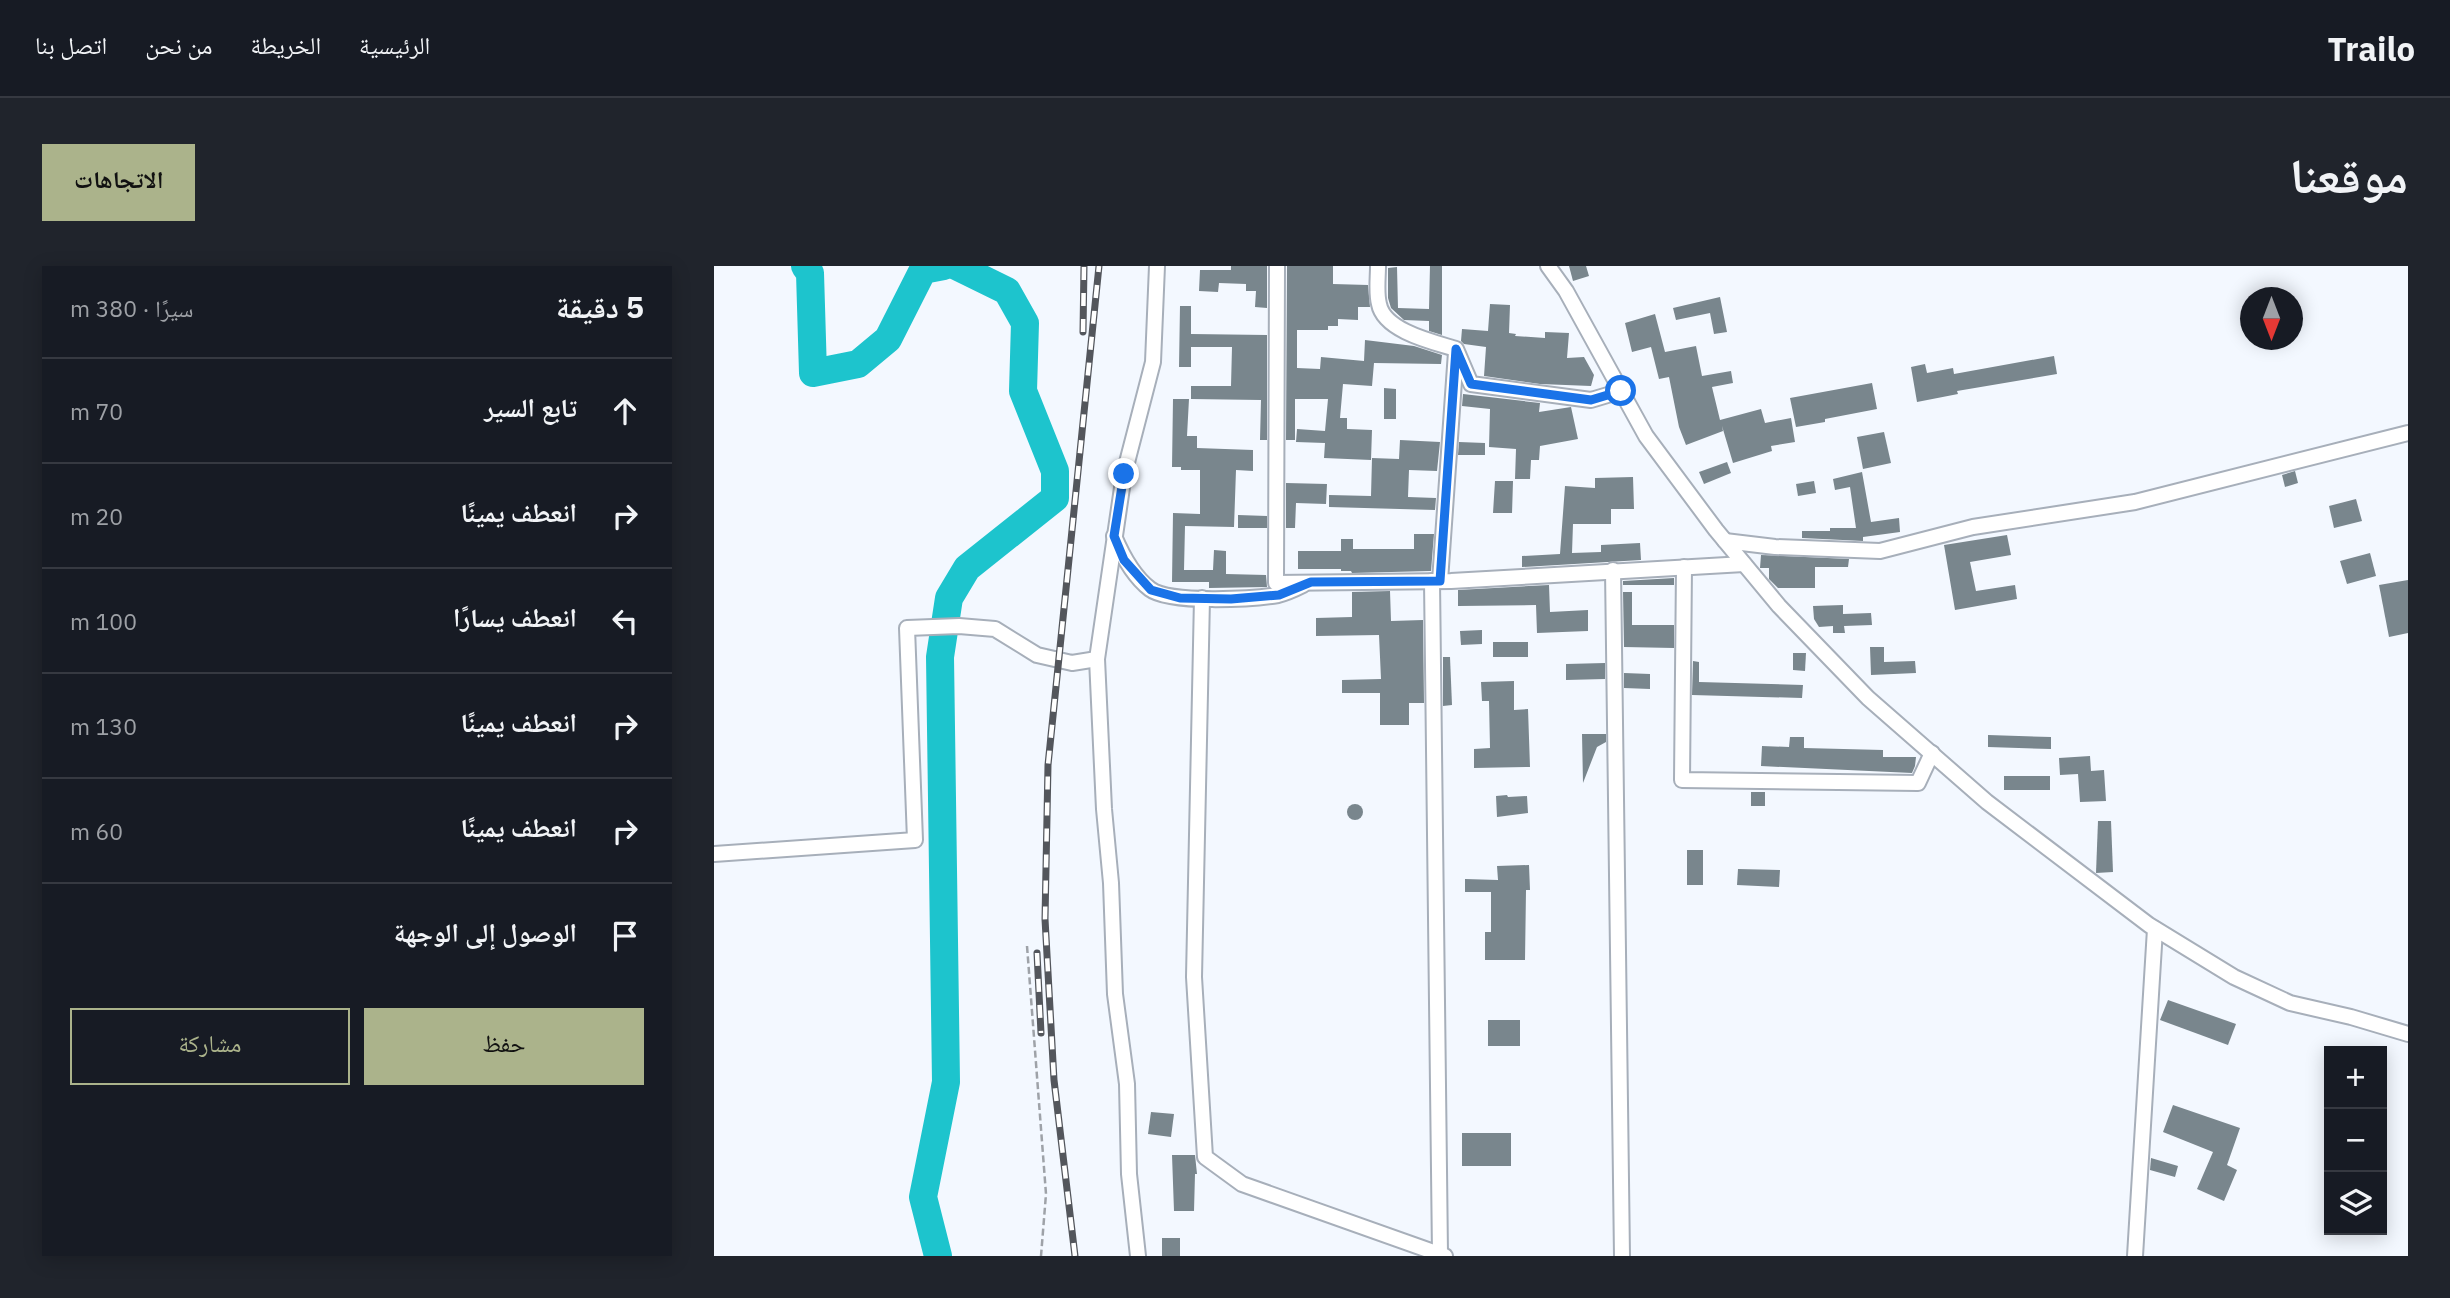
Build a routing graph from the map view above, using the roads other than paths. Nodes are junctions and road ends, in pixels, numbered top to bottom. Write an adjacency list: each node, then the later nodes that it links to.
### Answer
1 (1157, 266): 8 (street)
2 (1277, 266): 14 (street)
3 (1378, 266): 5 (street)
4 (1548, 266): 6 (street)
5 (1456, 349): 6 (street); 13 (street)
6 (1621, 391): 9 (street)
7 (2408, 433): 9 (street)
8 (1114, 536): 15 (street); 16 (street)
9 (1725, 541): 10 (street)
10 (1744, 564): 11 (street); 17 (street)
11 (1684, 567): 12 (street); 17 (street)
12 (1614, 570): 13 (street); 23 (street)
13 (1436, 581): 14 (street); 21 (street)
14 (1311, 582): 15 (street)
15 (1202, 598): 21 (street)
16 (1097, 659): 18 (street); 22 (street)
17 (1932, 754): 19 (street)
18 (714, 854)
19 (2155, 929): 20 (street); 24 (street)
20 (2408, 1034)
21 (1443, 1255)
22 (1139, 1256)
23 (1622, 1256)
24 (2135, 1256)

